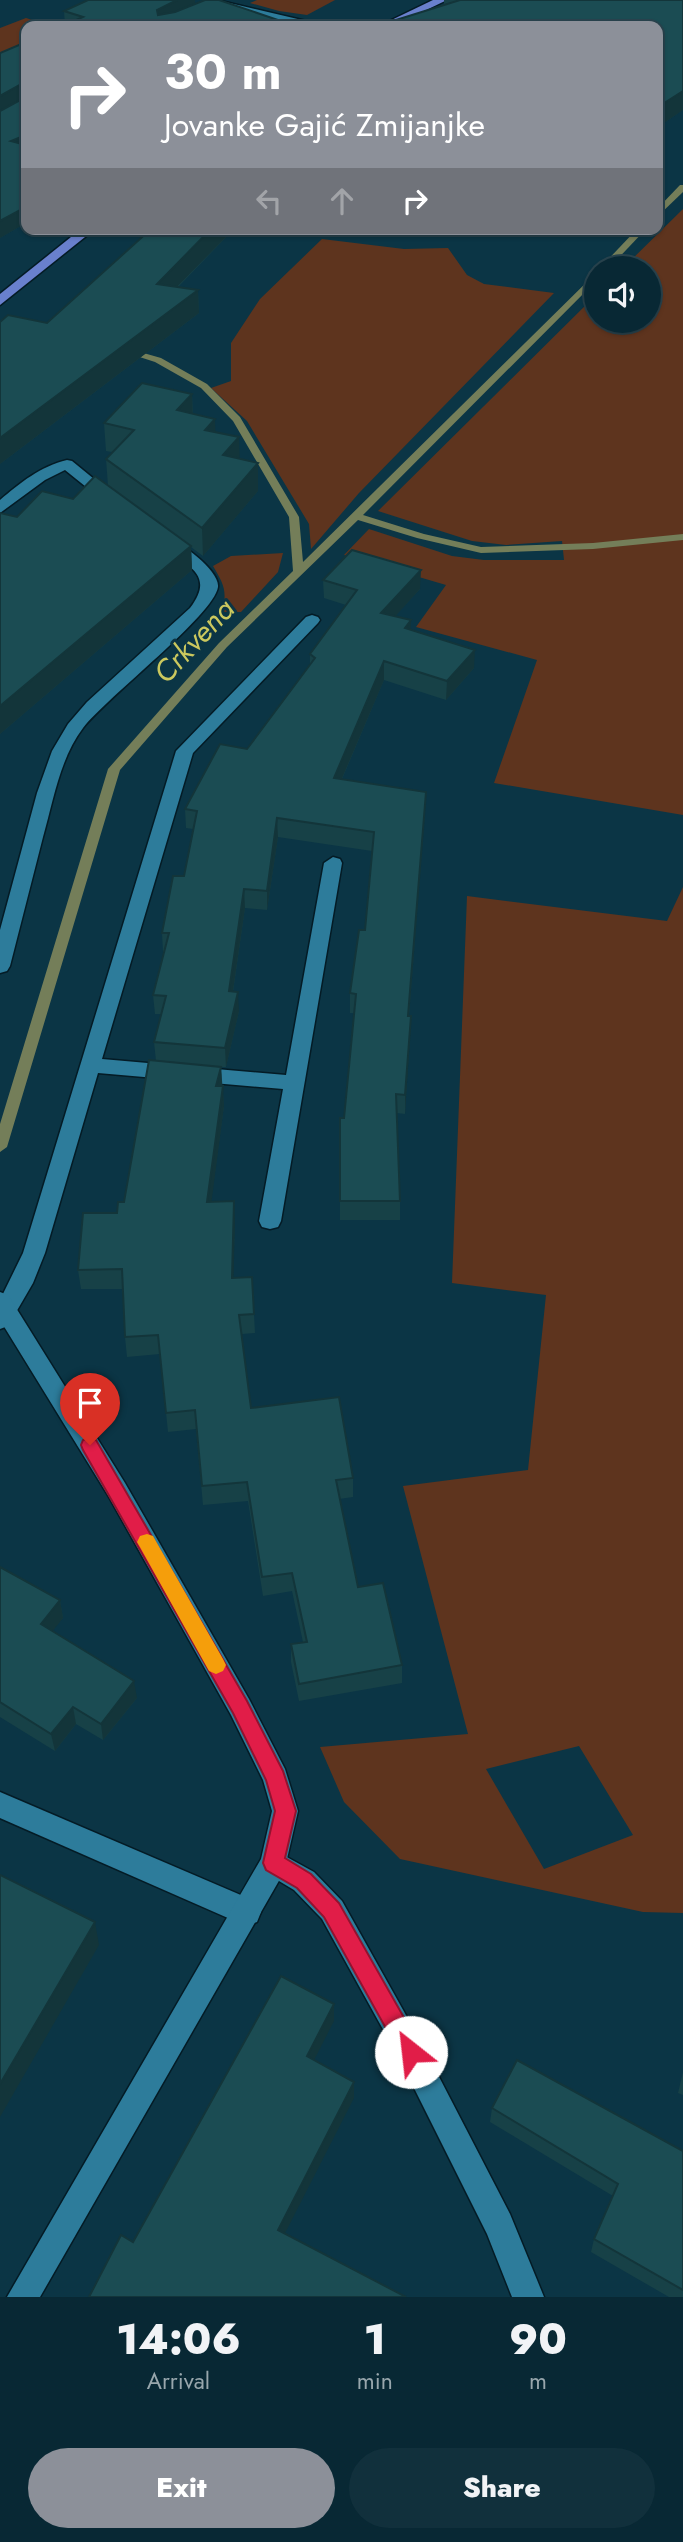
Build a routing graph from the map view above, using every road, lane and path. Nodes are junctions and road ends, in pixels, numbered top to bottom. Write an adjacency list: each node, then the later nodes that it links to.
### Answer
1 (442, 0): 4 (main road)
2 (176, 21): 3 (street)
3 (295, 21)
4 (396, 21)
5 (81, 235): 6 (main road)
6 (0, 300)
7 (0, 508): 8 (street)
8 (123, 510)
9 (153, 533): 12 (street)
10 (312, 620): 13 (street)
11 (333, 863): 14 (street)
12 (0, 966)
13 (91, 1065): 14 (street); 16 (street)
14 (293, 1083): 15 (street)
15 (270, 1221)
16 (2, 1310): 18 (street)
17 (0, 1805): 19 (street)
18 (274, 1863): 19 (street); 21 (street)
19 (247, 1912): 20 (street)
20 (23, 2297)
21 (528, 2297)

